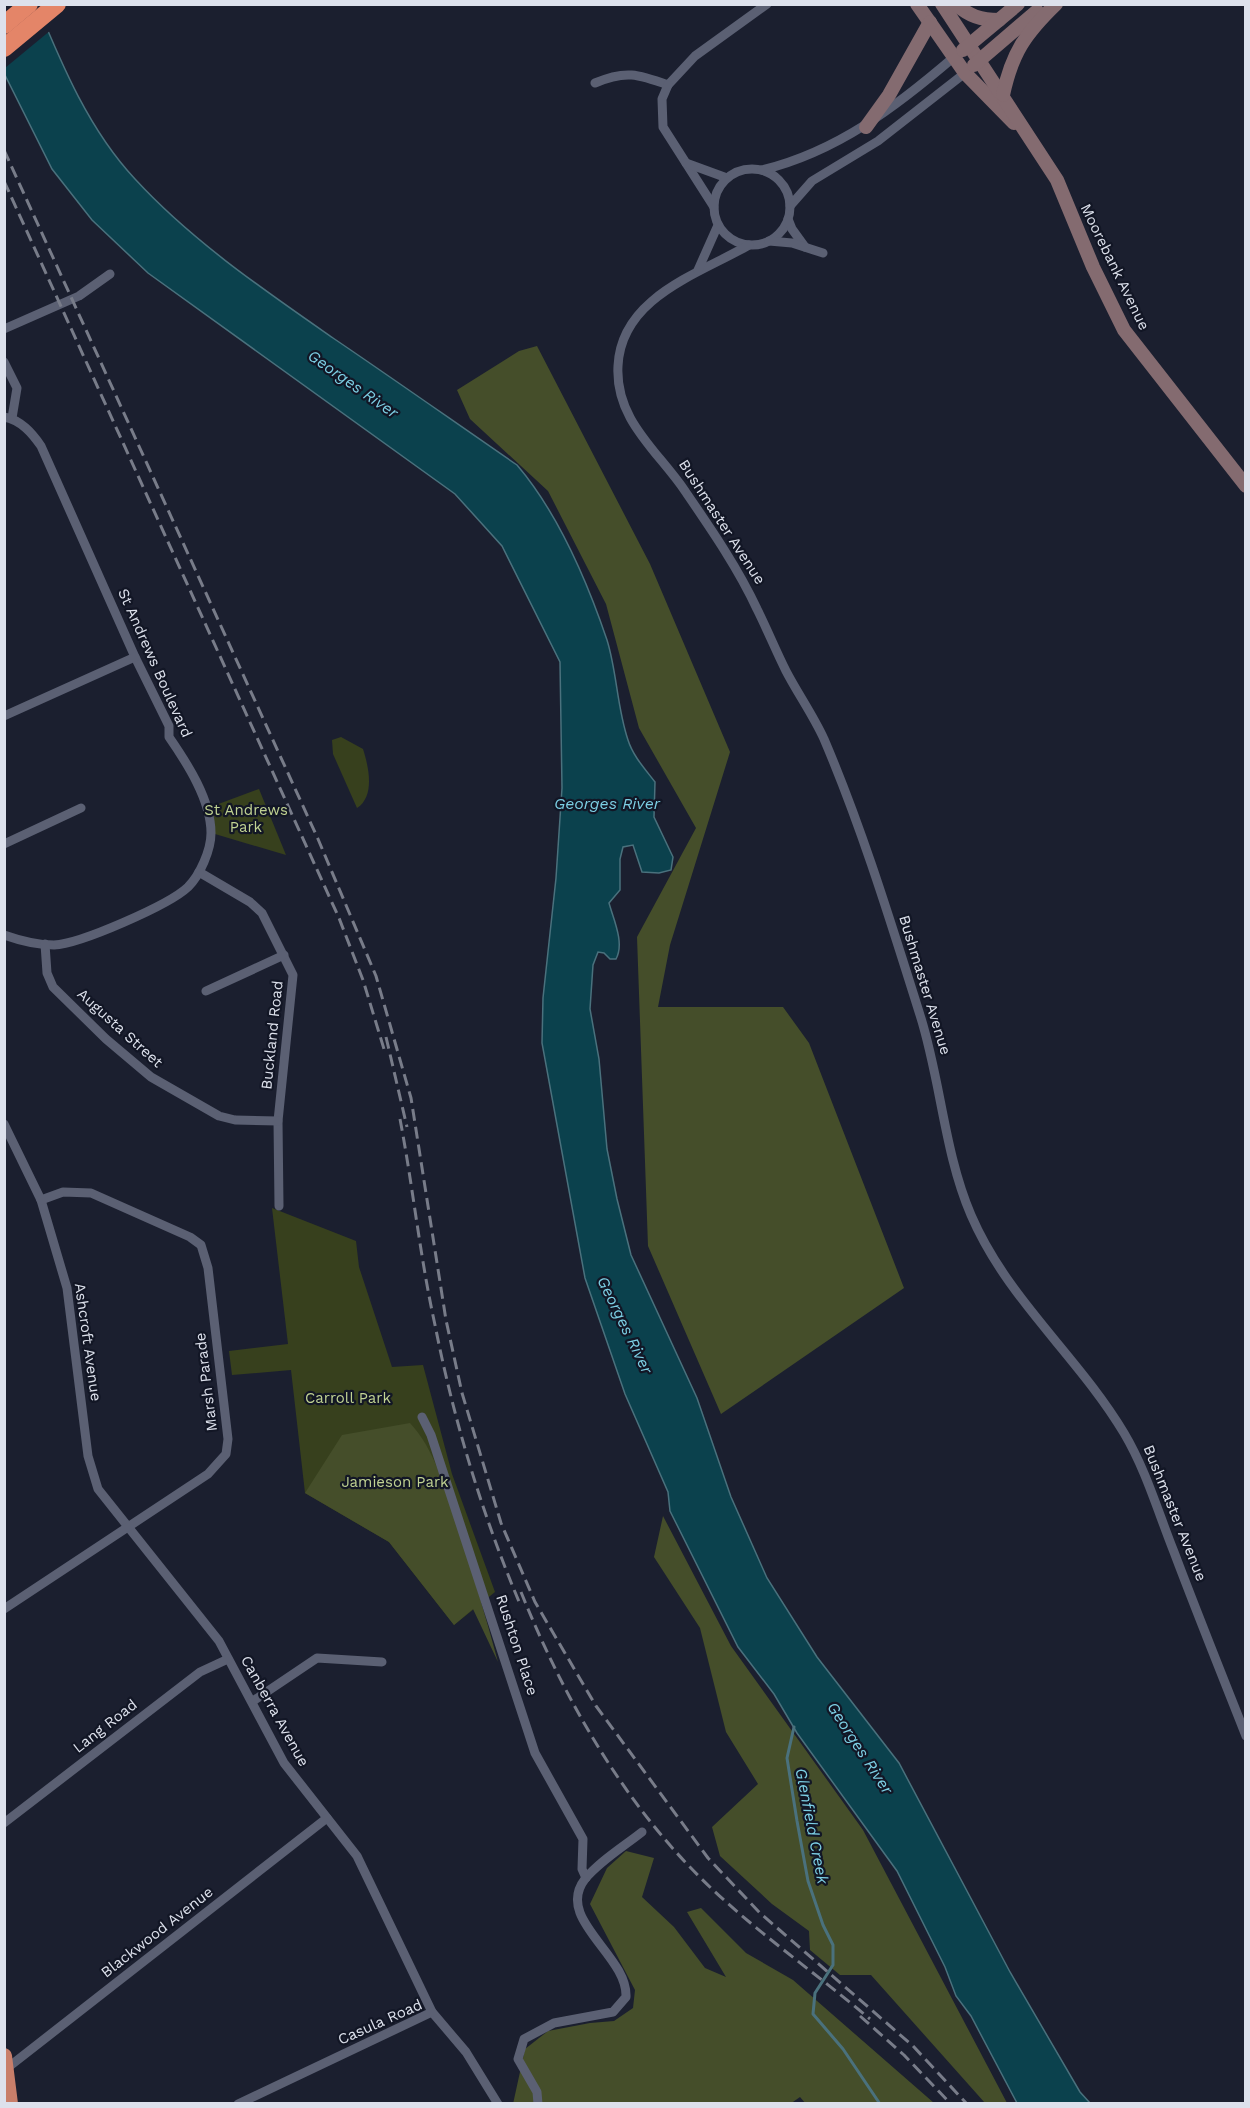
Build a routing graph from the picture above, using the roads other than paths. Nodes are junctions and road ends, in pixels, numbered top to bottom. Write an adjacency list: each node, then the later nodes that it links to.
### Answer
1 (29, 4): 12 (highway)
2 (57, 4): 14 (highway)
3 (767, 4): 19 (street)
4 (917, 4): 11 (main road, Moorebank Avenue)
5 (942, 4): 13 (main road, Moorebank Avenue)
6 (955, 4): 10 (main road)
7 (1018, 4): 10 (main road)
8 (1042, 4): 16 (main road)
9 (1056, 4): 20 (main road)
10 (999, 20): 13 (main road)
11 (930, 22): 15 (main road, Moorebank Avenue); 21 (main road)
12 (4, 25)
13 (970, 45): 15 (main road); 16 (main road, Moorebank Avenue)
14 (4, 48)
15 (954, 57): 17 (main road, Moorebank Avenue); 21 (street)
16 (980, 61): 17 (main road); 20 (main road, Moorebank Avenue)
17 (965, 73): 22 (main road, Moorebank Avenue); 26 (street)
18 (595, 83): 19 (street)
19 (668, 85): 23 (street)
20 (1003, 95): 22 (main road, Moorebank Avenue)
21 (866, 127): 24 (street)
22 (1031, 141): 39 (main road, Moorebank Avenue)
23 (686, 163): 25 (street); 27 (street)
24 (762, 170): 25 (street); 26 (street)
25 (727, 178): 27 (street)
26 (790, 206): 28 (street)
27 (714, 207): 29 (street)
28 (788, 219): 30 (street); 32 (street)
29 (718, 225): 31 (street); 34 (street)
30 (768, 241): 31 (street); 32 (street)
31 (749, 245): 34 (street, Bushmaster Avenue)
32 (805, 247): 33 (street)
33 (823, 253)
34 (698, 270): 59 (street, Bushmaster Avenue)
35 (110, 274): 36 (street)
36 (4, 329)
37 (4, 362): 38 (street)
38 (8, 418): 40 (street, St Andrews Boulevard)
39 (1245, 486)
40 (135, 657): 41 (street); 44 (street, St Andrews Boulevard)
41 (4, 716)
42 (81, 808): 43 (street)
43 (4, 844)
44 (199, 872): 46 (street, St Andrews Boulevard); 47 (street, Buckland Road)
45 (4, 935): 46 (street, St Andrews Boulevard)
46 (45, 944): 49 (street, Augusta Street)
47 (284, 955): 48 (street); 49 (street, Buckland Road)
48 (206, 991)
49 (278, 1121): 52 (street, Buckland Road)
50 (4, 1124): 51 (street, Ashcroft Avenue)
51 (41, 1200): 54 (street, Ashcroft Avenue); 54 (street, Marsh Parade)
52 (279, 1206)
53 (422, 1417): 63 (street, Rushton Place)
54 (128, 1527): 55 (street, Marsh Parade); 56 (street, Canberra Avenue)
55 (4, 1609)
56 (228, 1659): 58 (street, Canberra Avenue); 61 (street, Lang Road)
57 (382, 1662): 58 (street)
58 (253, 1701): 60 (street, Canberra Avenue)
59 (1245, 1736)
60 (327, 1818): 64 (street, Canberra Avenue); 65 (street, Blackwood Avenue)
61 (4, 1824)
62 (642, 1832): 63 (street)
63 (586, 1878): 69 (street)
64 (432, 2012): 67 (street, Casula Road); 68 (street, Casula Road)
65 (5, 2062): 66 (highway)
66 (10, 2103)
67 (238, 2103)
68 (498, 2103)
69 (538, 2103)

